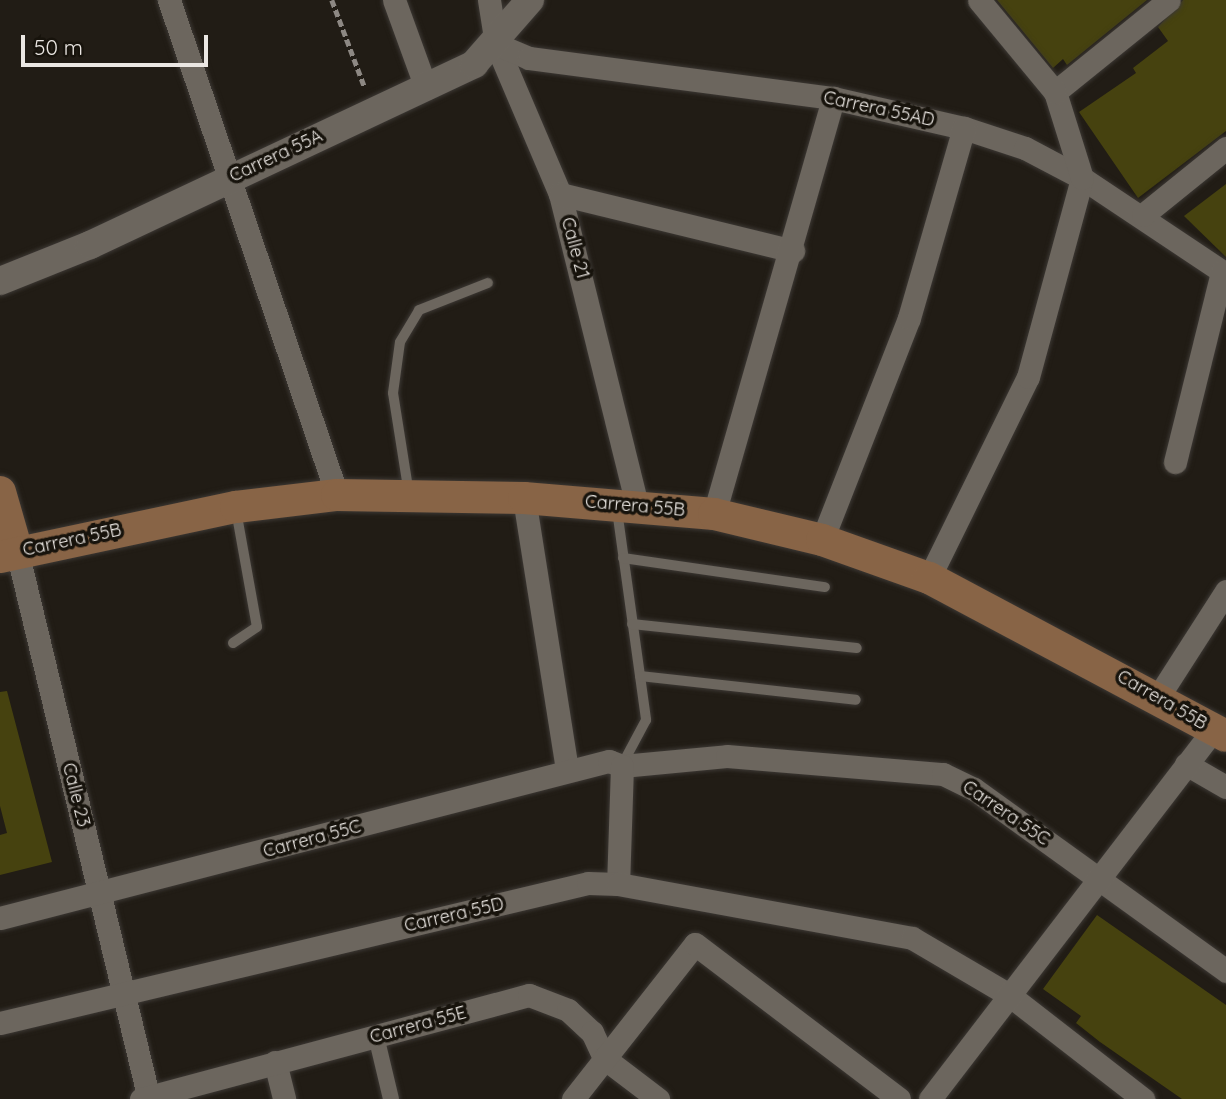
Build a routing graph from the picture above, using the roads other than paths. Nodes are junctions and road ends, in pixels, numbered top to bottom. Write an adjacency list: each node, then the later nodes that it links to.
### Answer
1 (169, 0): 13 (street)
2 (394, 0): 8 (street)
3 (489, 0): 7 (street, Calle 21)
4 (530, 0): 7 (street, Carrera 55A)
5 (979, 0): 9 (street)
6 (1169, 0): 9 (street)
7 (496, 44): 8 (street, Carrera 55A); 10 (street, Carrera 55AD); 15 (street, Calle 21)
8 (426, 88): 13 (street, Carrera 55A)
9 (1055, 92): 14 (street)
10 (833, 98): 11 (street, Carrera 55AD); 17 (street)
11 (964, 128): 14 (street, Carrera 55AD); 29 (street)
12 (1226, 148): 16 (street)
13 (231, 177): 19 (street, Carrera 55A); 24 (street)
14 (1082, 178): 16 (street, Carrera 55AD); 32 (street)
15 (560, 194): 17 (street); 26 (street, Calle 21)
16 (1143, 215): 18 (street, Carrera 55AD)
17 (793, 251): 28 (street)
18 (1224, 273): 21 (street)
19 (0, 281)
20 (488, 283): 23 (lane)
21 (1175, 462)
22 (0, 492): 30 (main road, Calle 23)
23 (409, 494): 24 (main road, Carrera 55B); 25 (main road, Carrera 55B)
24 (337, 495): 27 (main road, Carrera 55B)
25 (524, 498): 26 (main road, Carrera 55B); 44 (street)
26 (627, 504): 28 (main road, Carrera 55B); 31 (lane)
27 (236, 507): 30 (main road, Carrera 55B); 36 (lane)
28 (714, 514): 29 (main road, Carrera 55B)
29 (822, 540): 32 (main road, Carrera 55B)
30 (8, 554): 48 (street, Calle 23)
31 (623, 558): 33 (lane); 35 (lane)
32 (929, 578): 39 (main road, Carrera 55B)
33 (825, 587)
34 (1226, 591): 39 (street)
35 (632, 624): 37 (lane); 38 (lane)
36 (233, 643)
37 (857, 648)
38 (639, 676): 40 (lane); 43 (lane)
39 (1158, 696): 41 (main road, Carrera 55B)
40 (856, 700)
41 (1220, 733): 42 (street)
42 (1186, 764): 45 (street); 46 (street)
43 (622, 766): 44 (street, Carrera 55C); 46 (street, Carrera 55C); 47 (street)
44 (567, 769): 48 (street, Carrera 55C)
45 (1226, 787)
46 (1096, 875): 50 (street, Carrera 55C); 52 (street)
47 (618, 884): 51 (street, Carrera 55D); 52 (street, Carrera 55D)
48 (99, 892): 49 (street, Carrera 55C); 51 (street, Calle 23)
49 (0, 918)
50 (1226, 971)
51 (121, 993): 53 (street, Carrera 55D); 57 (street, Calle 23)
52 (1009, 995): 63 (street); 64 (street)
53 (0, 1023)
54 (376, 1036): 55 (street, Carrera 55E); 56 (street, Carrera 55E); 59 (street)
55 (604, 1058): 60 (street); 61 (street, Carrera 55E); 62 (street)
56 (275, 1062): 57 (street, Carrera 55E); 58 (street)
57 (146, 1098)
58 (284, 1099)
59 (391, 1099)
60 (573, 1099)
61 (658, 1099)
62 (899, 1099)
63 (930, 1099)
64 (1143, 1099)

